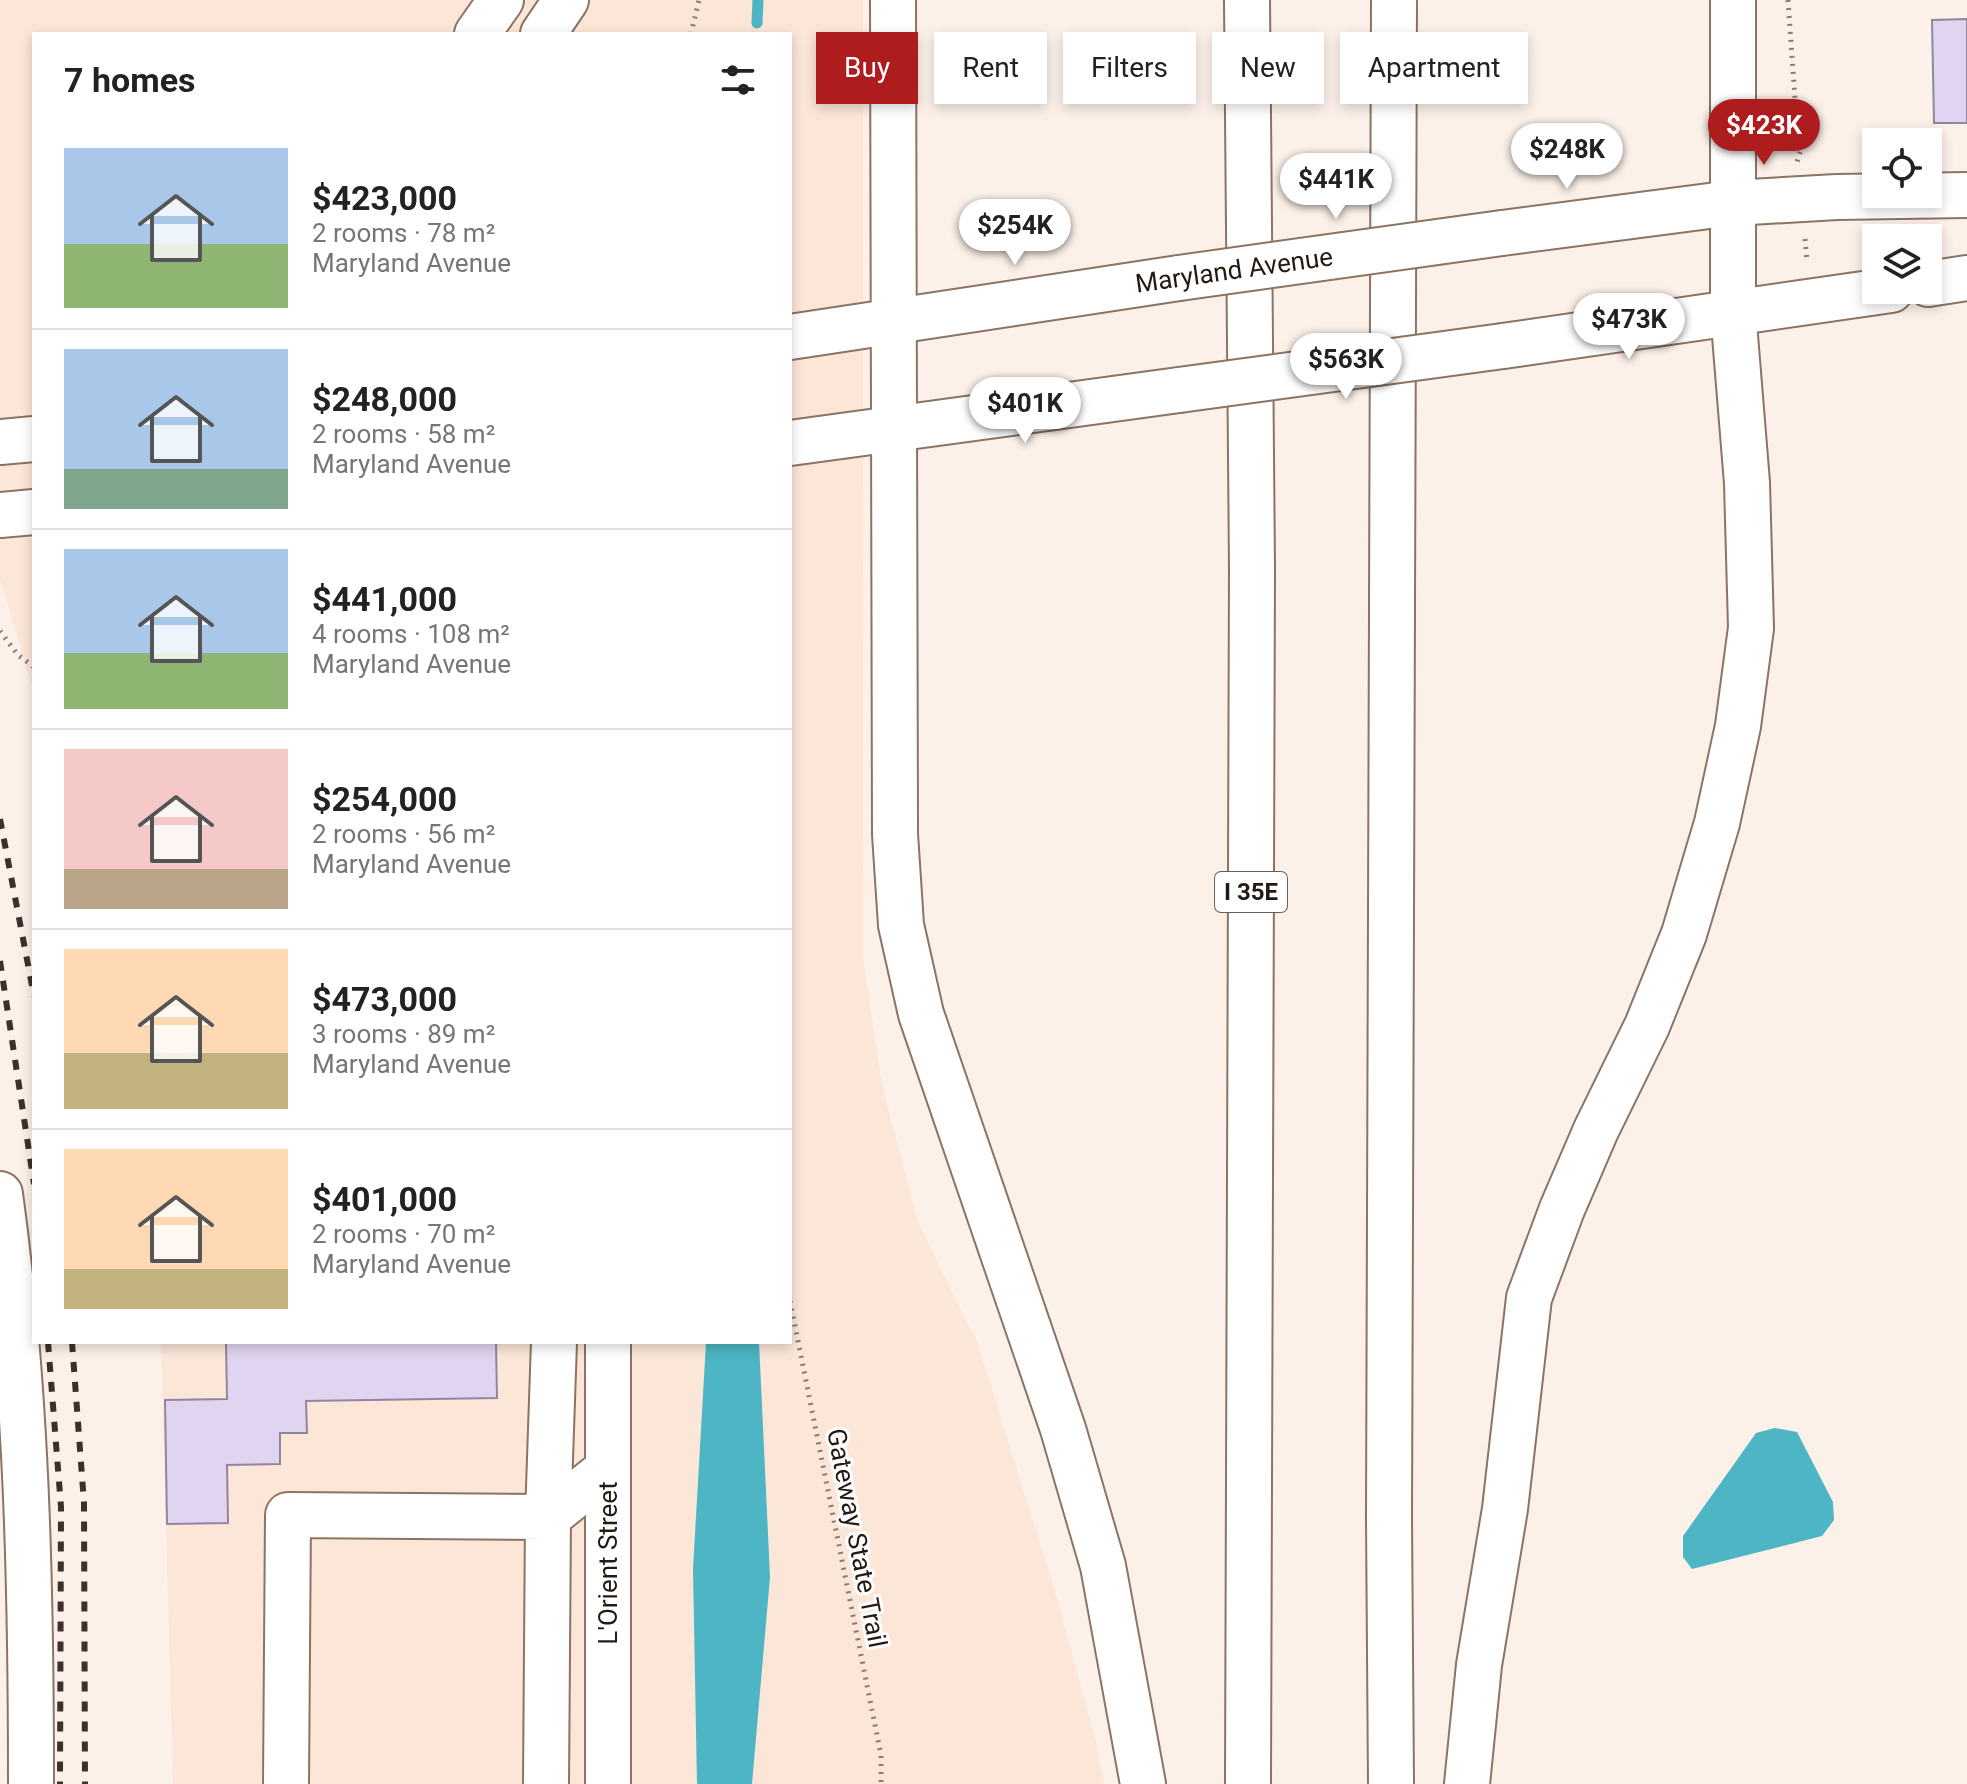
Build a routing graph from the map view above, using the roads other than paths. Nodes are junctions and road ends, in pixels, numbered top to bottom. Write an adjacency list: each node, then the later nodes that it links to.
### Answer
1 (501, 0): 7 (main road)
2 (566, 0): 8 (main road)
3 (893, 0): 15 (main road)
4 (1247, 0): 33 (main road, I 35E)
5 (1394, 0): 34 (main road)
6 (1733, 0): 10 (main road)
7 (478, 32)
8 (544, 32)
9 (1967, 195): 10 (main road, Maryland Avenue)
10 (1732, 203): 14 (main road); 15 (main road, Maryland Avenue, bridge)
11 (1967, 278): 12 (main road)
12 (1942, 282)
13 (1862, 294): 14 (main road)
14 (1733, 311): 17 (main road, bridge); 35 (main road)
15 (894, 320): 16 (main road, Maryland Avenue); 17 (main road)
16 (792, 337)
17 (895, 429): 20 (main road); 32 (main road)
18 (32, 439): 19 (main road)
19 (0, 442)
20 (792, 443)
21 (32, 512): 22 (main road)
22 (0, 515)
23 (0, 1194): 28 (main road)
24 (554, 1344): 27 (main road)
25 (608, 1344): 26 (main road, L'Orient Street)
26 (608, 1469): 27 (main road); 31 (main road, L'Orient Street)
27 (548, 1517): 29 (main road); 30 (main road)
28 (31, 1784)
29 (286, 1784)
30 (546, 1784)
31 (608, 1784)
32 (1143, 1784)
33 (1248, 1784)
34 (1391, 1784)
35 (1467, 1784)

